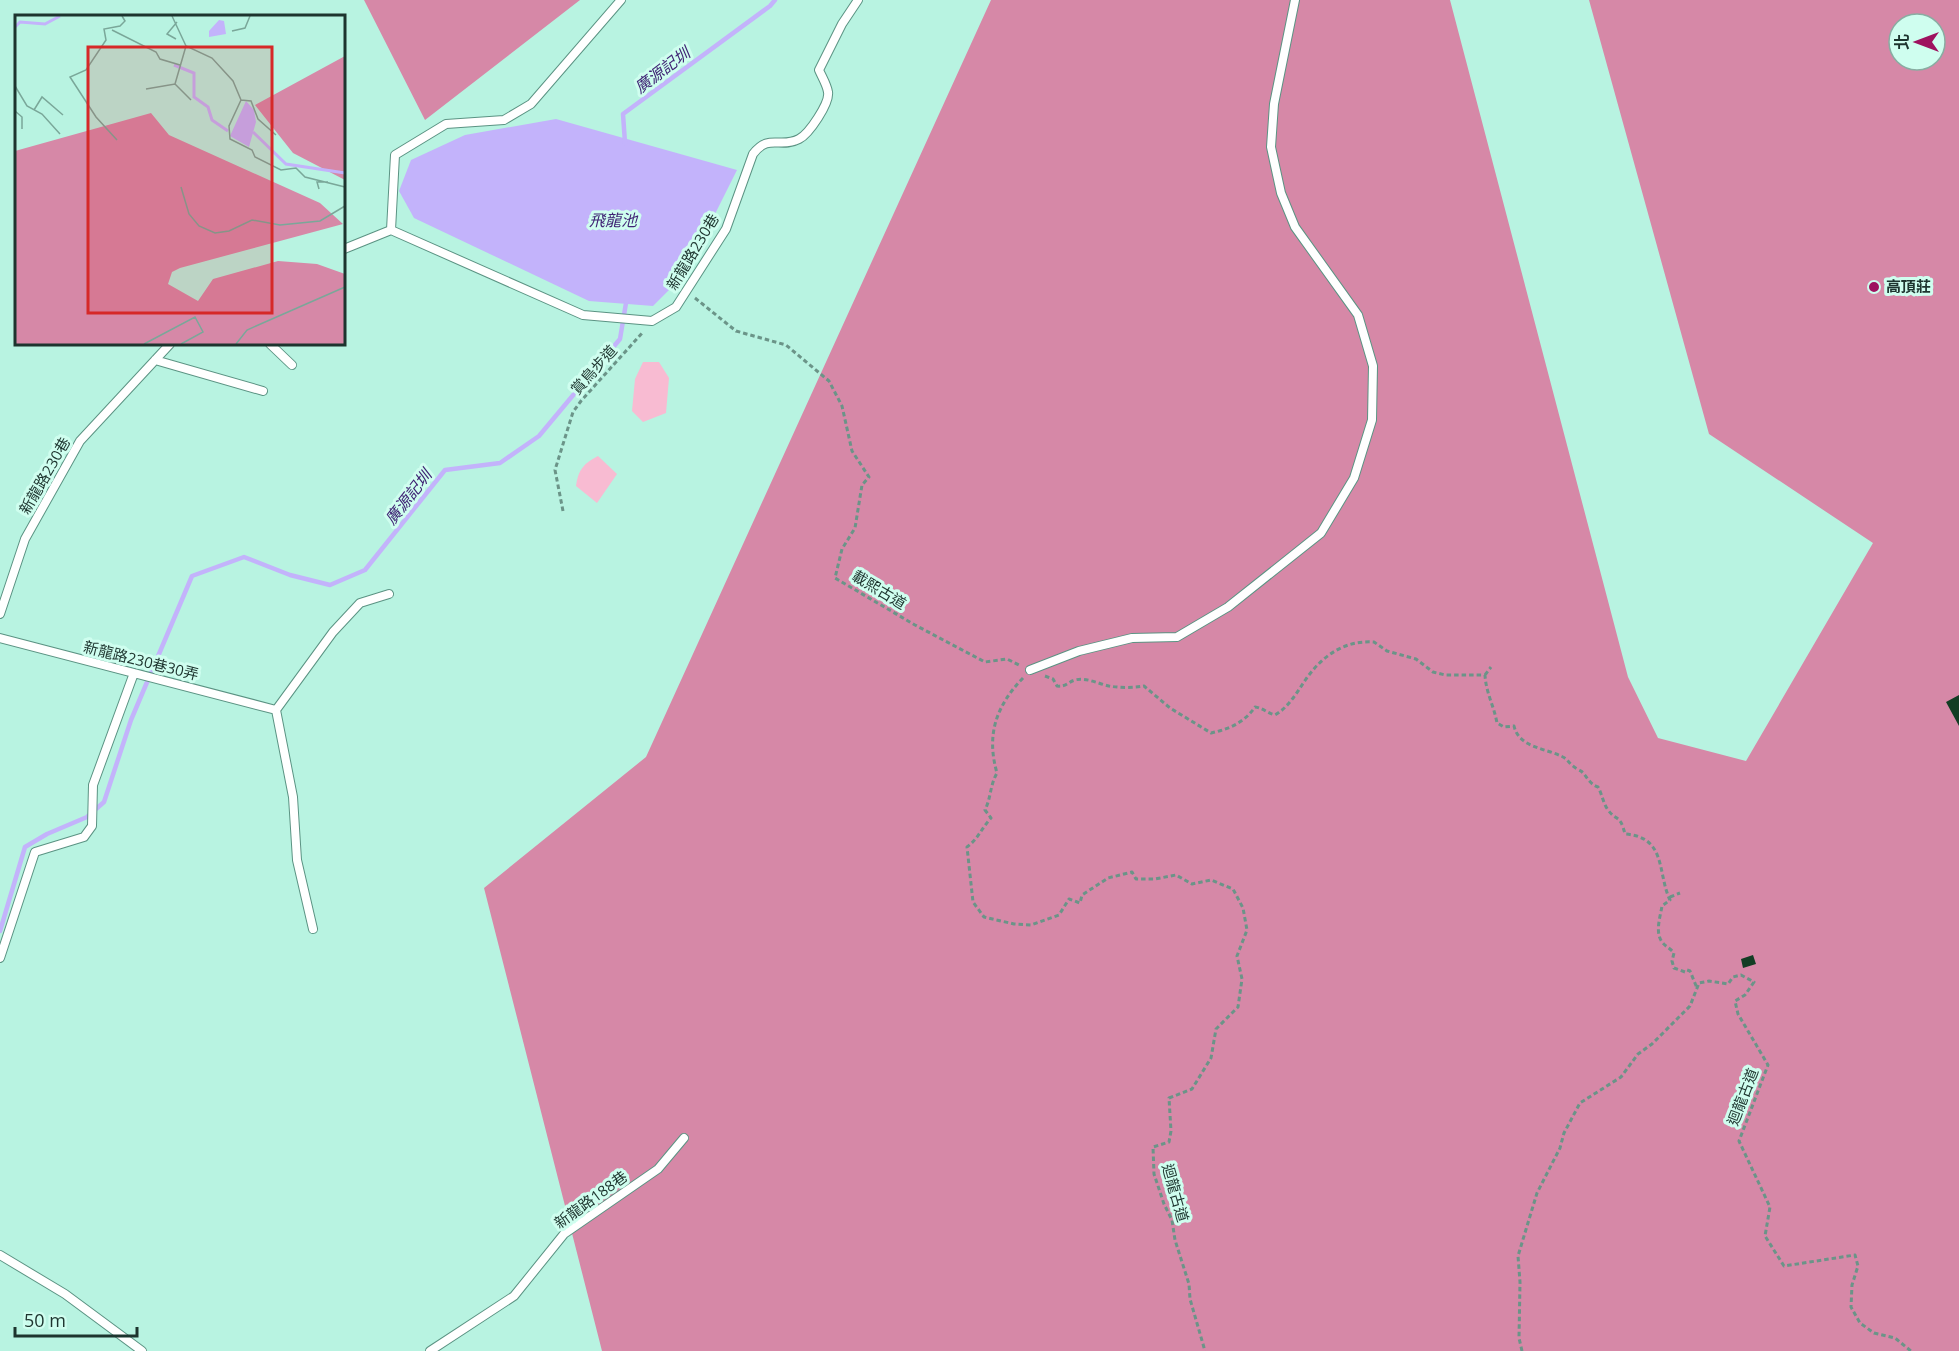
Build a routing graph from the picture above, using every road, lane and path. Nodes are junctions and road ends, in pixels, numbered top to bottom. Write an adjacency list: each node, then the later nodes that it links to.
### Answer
1 (621, 0): 4 (lane)
2 (858, 0): 6 (lane, 新龍路230巷)
3 (1295, 0): 18 (lane)
4 (391, 230): 5 (lane); 7 (lane)
5 (345, 249)
6 (686, 291): 7 (lane, 新龍路230巷); 18 (path, 載熙古道)
7 (652, 321): 13 (path, 賞鳥步道)
8 (169, 345): 10 (lane, 新龍路230巷)
9 (271, 345): 11 (lane)
10 (155, 360): 12 (lane); 15 (lane, 新龍路230巷)
11 (292, 364)
12 (262, 391)
13 (563, 511)
14 (389, 594): 21 (lane)
15 (0, 614)
16 (0, 638): 19 (lane, 新龍路230巷30弄)
17 (1491, 667): 20 (path)
18 (1030, 670): 20 (path); 31 (path, 迴龍古道)
19 (138, 674): 21 (lane, 新龍路230巷30弄); 25 (lane)
20 (1485, 675): 23 (path)
21 (276, 710): 24 (lane)
22 (1680, 893): 23 (path)
23 (1670, 897): 26 (path)
24 (313, 929)
25 (0, 958)
26 (1697, 988): 32 (path); 33 (path, 迴龍古道)
27 (684, 1138): 30 (lane, 新龍路188巷)
28 (0, 1255): 29 (lane)
29 (142, 1351)
30 (430, 1351)
31 (1205, 1351)
32 (1522, 1351)
33 (1911, 1351)

